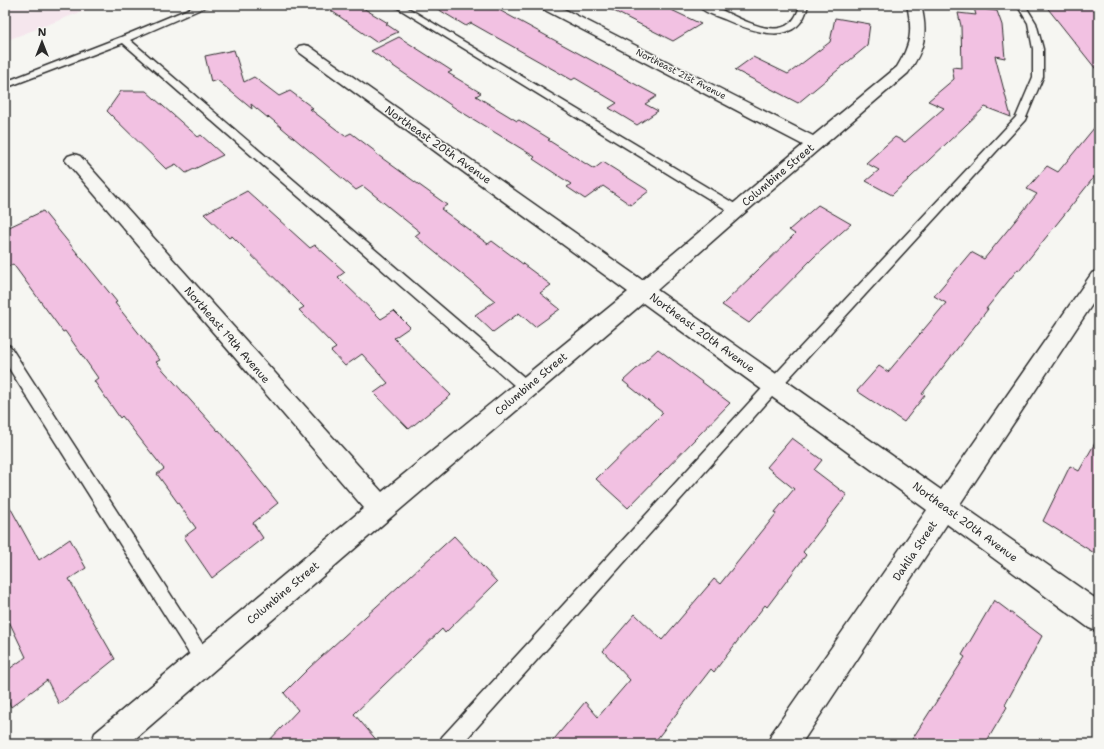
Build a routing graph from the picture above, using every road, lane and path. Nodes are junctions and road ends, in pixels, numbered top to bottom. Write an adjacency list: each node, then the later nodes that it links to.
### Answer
1 (206, 5): 8 (lane)
2 (397, 5): 13 (lane)
3 (546, 5): 11 (street, Northeast 21st Avenue)
4 (700, 5): 5 (lane)
5 (804, 5)
6 (914, 5): 11 (street, Columbine Street)
7 (1021, 5): 17 (lane)
8 (124, 39): 10 (lane); 18 (lane)
9 (304, 49): 15 (street, Northeast 20th Avenue)
10 (5, 85)
11 (816, 144): 13 (street, Columbine Street)
12 (74, 160): 20 (street, Northeast 19th Avenue)
13 (736, 210): 15 (street, Columbine Street)
14 (1099, 278): 19 (street, Dahlia Street)
15 (643, 290): 17 (street, Northeast 20th Avenue); 18 (street, Columbine Street)
16 (5, 350): 22 (lane)
17 (774, 385): 19 (street, Northeast 20th Avenue); 24 (lane)
18 (527, 388): 20 (street, Columbine Street)
19 (944, 508): 21 (street, Northeast 20th Avenue); 25 (street, Dahlia Street)
20 (381, 509): 22 (street, Columbine Street)
21 (1099, 618)
22 (203, 660): 23 (street, Columbine Street)
23 (106, 744)
24 (449, 744)
25 (783, 744)

